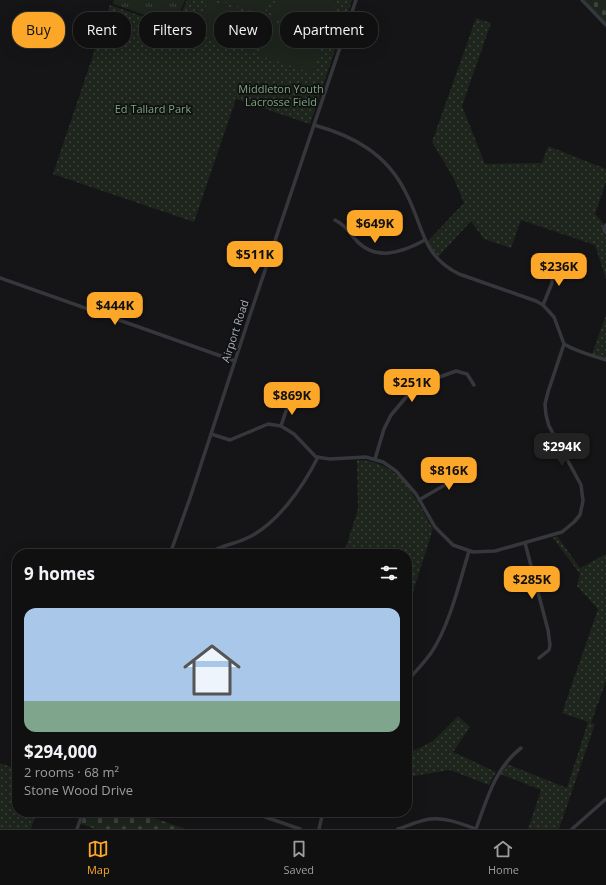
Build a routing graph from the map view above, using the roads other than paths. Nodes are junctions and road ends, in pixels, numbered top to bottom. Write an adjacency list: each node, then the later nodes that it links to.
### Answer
1 (356, 0): 4 (street, Airport Road)
2 (582, 0): 3 (street)
3 (606, 25)
4 (314, 125): 8 (street); 14 (street, Airport Road)
5 (335, 220): 8 (street)
6 (606, 224): 7 (street)
7 (606, 233)
8 (425, 240): 11 (street)
9 (553, 264): 11 (street)
10 (0, 278): 14 (street)
11 (543, 305): 12 (street)
12 (564, 344): 13 (street); 23 (street)
13 (606, 360)
14 (235, 361): 18 (street, Airport Road)
15 (474, 385): 20 (street)
16 (293, 401): 17 (street)
17 (281, 426): 18 (street); 19 (street)
18 (211, 434): 24 (street, Airport Road)
19 (318, 457): 20 (street); 25 (street)
20 (374, 459): 22 (street)
21 (472, 469): 22 (street)
22 (419, 500): 26 (street)
23 (525, 543): 26 (street); 27 (street)
24 (172, 549)
25 (217, 549)
26 (469, 551): 28 (street)
27 (539, 658)
28 (412, 675)
29 (521, 748): 38 (street)
30 (606, 799): 39 (street)
31 (81, 817): 34 (street)
32 (265, 817): 35 (street)
33 (322, 817): 36 (street)
34 (77, 829)
35 (300, 829)
36 (319, 829)
37 (398, 829): 38 (street)
38 (476, 829)
39 (572, 829)

